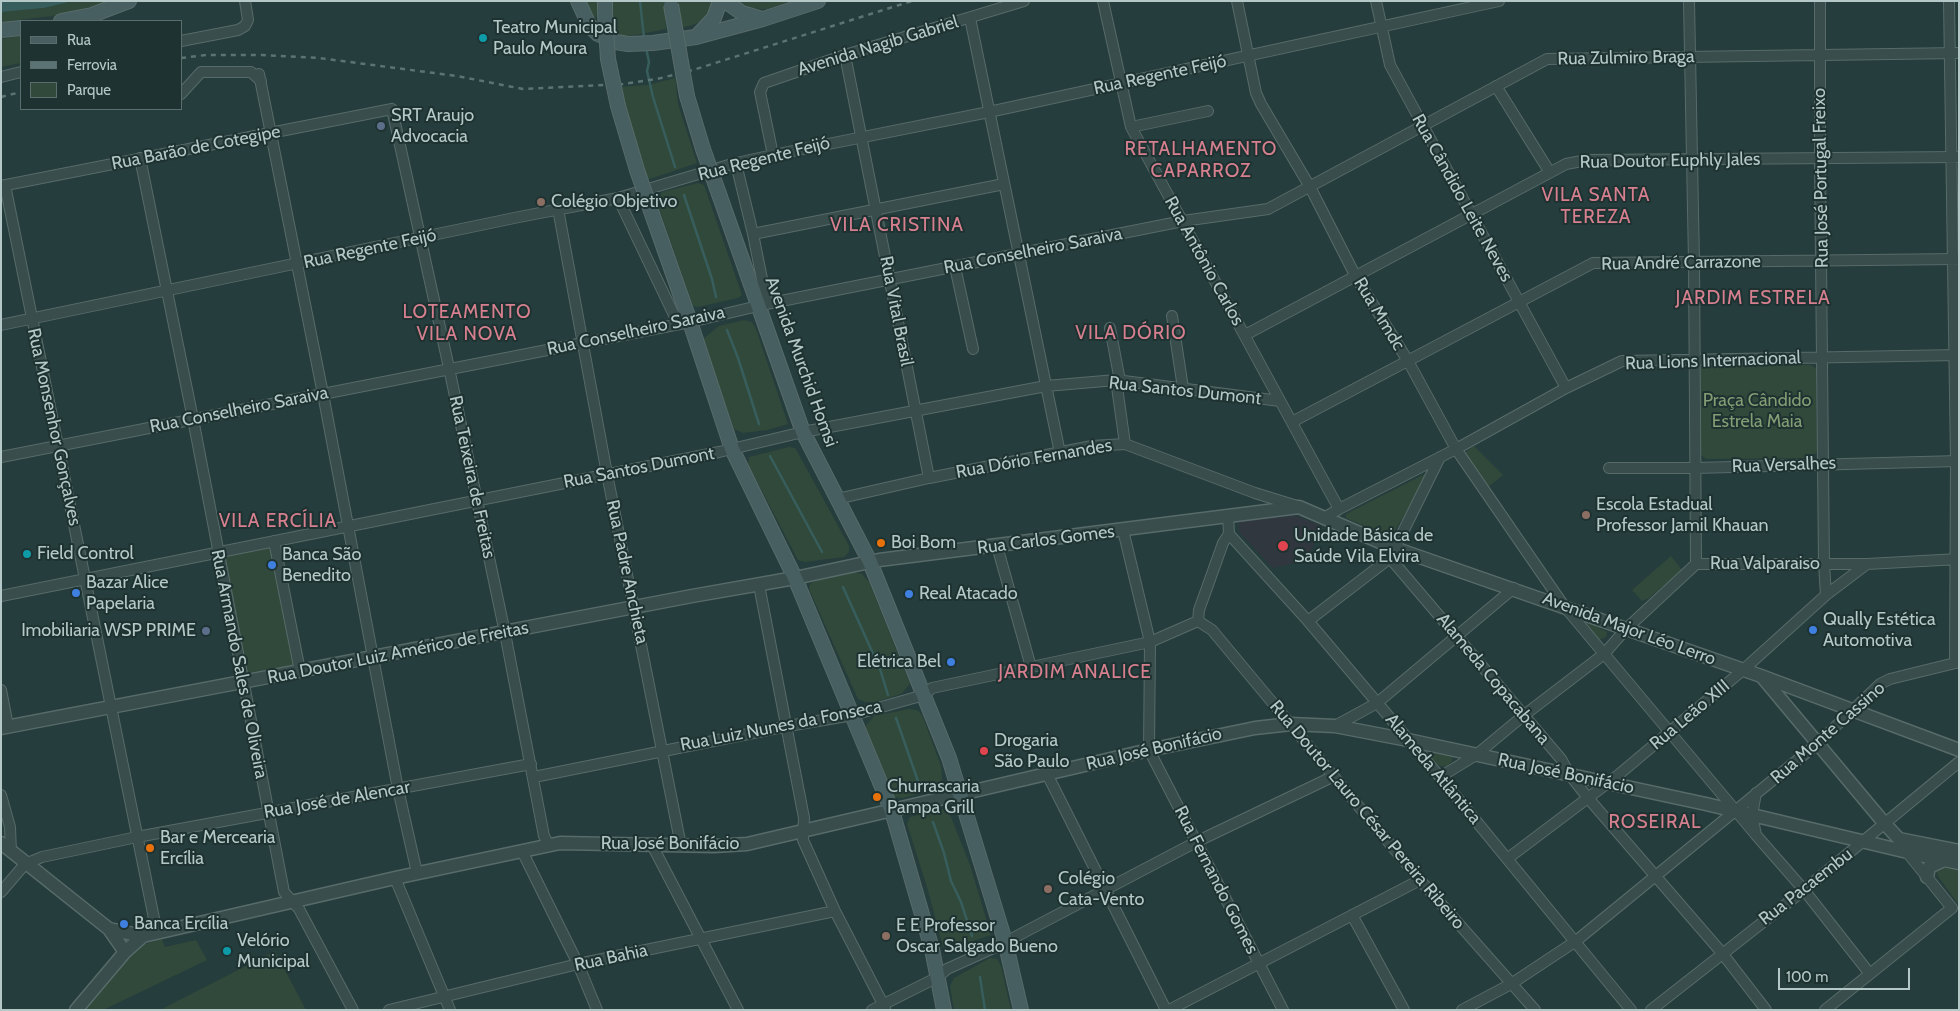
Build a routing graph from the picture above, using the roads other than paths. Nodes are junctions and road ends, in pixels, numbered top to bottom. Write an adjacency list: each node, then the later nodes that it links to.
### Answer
1 (129, 1): 20 (main road)
2 (245, 1): 25 (street)
3 (578, 1): 24 (main road)
4 (720, 1): 24 (main road)
5 (724, 1): 19 (main road)
6 (818, 1): 19 (main road)
7 (1024, 1): 18 (street, Avenida Nagib Gabriel)
8 (1104, 1): 33 (street, Rua Antônio Carlos)
9 (1237, 1): 29 (street, Rua Mmdc)
10 (1376, 1): 21 (street, Rua Cândido Leite Neves)
11 (1499, 1): 16 (street, Rua Regente Feijó)
12 (1689, 1): 30 (street)
13 (1820, 1): 28 (street, Rua José Portugal Freixo)
14 (1949, 1): 26 (street)
15 (671, 3): 70 (main road, Avenida Murchid Homsi, bridge)
16 (1460, 6): 21 (street, Rua Regente Feijó)
17 (605, 8): 73 (main road, bridge)
18 (970, 18): 27 (street, Avenida Nagib Gabriel); 38 (street)
19 (763, 19): 24 (main road)
20 (66, 20)
21 (1382, 27): 29 (street, Rua Regente Feijó); 39 (street, Rua Cândido Leite Neves)
22 (20, 28): 23 (main road)
23 (1, 30)
24 (696, 37)
25 (182, 41)
26 (1954, 53): 28 (street, Rua Zulmiro Braga); 44 (street)
27 (845, 55): 42 (street, Rua Vital Brasil); 43 (street, Avenida Nagib Gabriel)
28 (1820, 55): 30 (street, Rua Zulmiro Braga); 46 (street, Rua José Portugal Freixo)
29 (1249, 56): 33 (street, Rua Regente Feijó); 52 (street, Rua Mmdc)
30 (1689, 57): 34 (street, Rua Zulmiro Braga); 47 (street)
31 (20, 72): 32 (street)
32 (1, 77)
33 (1121, 83): 38 (street, Rua Regente Feijó); 40 (street, Rua Antônio Carlos)
34 (1496, 86): 39 (street, Rua Zulmiro Braga); 49 (street)
35 (182, 93): 41 (street)
36 (392, 109): 41 (street, Rua Barão de Cotegipe); 59 (street, Rua Teixeira de Freitas)
37 (1208, 111): 40 (street)
38 (989, 112): 42 (street, Rua Regente Feijó); 50 (street)
39 (1423, 125): 52 (street, Rua Zulmiro Braga); 56 (street, Rua Cândido Leite Neves)
40 (1131, 127): 57 (street, Rua Antônio Carlos)
41 (271, 133): 45 (street, Rua Barão de Cotegipe); 64 (street)
42 (861, 137): 43 (street, Rua Regente Feijó); 55 (street, Rua Vital Brasil)
43 (773, 155): 48 (street, Rua Regente Feijó)
44 (1955, 157): 46 (street, Rua Doutor Euphly Jales); 61 (street)
45 (140, 158): 51 (street, Rua Barão de Cotegipe); 68 (street, Rua Armando Sales de Oliveira)
46 (1820, 158): 47 (street, Rua Doutor Euphly Jales); 62 (street, Rua José Portugal Freixo)
47 (1691, 159): 49 (street, Rua Doutor Euphly Jales); 63 (street)
48 (732, 164): 53 (street, Rua Regente Feijó); 58 (street)
49 (1549, 171): 56 (street, Rua Doutor Euphly Jales)
50 (1004, 184): 55 (street); 60 (street)
51 (3, 186): 72 (street, Rua Monsenhor Gonçalves)
52 (1310, 187): 57 (street, Rua Zulmiro Braga); 66 (street, Rua Mmdc)
53 (618, 198): 54 (street, Rua Regente Feijó); 73 (street)
54 (558, 209): 59 (street, Rua Regente Feijó); 77 (street, Rua Padre Anchieta)
55 (876, 210): 58 (street); 67 (street, Rua Vital Brasil)
56 (1471, 213): 66 (street, Rua Doutor Euphly Jales); 69 (street, Rua Cândido Leite Neves)
57 (1183, 221): 60 (street, Rua Conselheiro Saraiva); 76 (street, Rua Antônio Carlos)
58 (754, 234): 70 (street)
59 (420, 238): 64 (street, Rua Regente Feijó); 83 (street, Rua Teixeira de Freitas)
60 (1018, 254): 65 (street, Rua Conselheiro Saraiva); 85 (street)
61 (1956, 259): 62 (street, Rua André Carrazone); 79 (street)
62 (1822, 261): 63 (street, Rua André Carrazone); 80 (street, Rua José Portugal Freixo)
63 (1694, 262): 69 (street, Rua André Carrazone); 82 (street)
64 (297, 264): 68 (street, Rua Regente Feijó); 88 (street)
65 (955, 266): 67 (street, Rua Conselheiro Saraiva); 78 (street)
66 (1356, 277): 76 (street, Rua Doutor Euphly Jales); 81 (street, Rua Mmdc)
67 (889, 280): 70 (street, Rua Conselheiro Saraiva); 90 (street, Rua Vital Brasil)
68 (166, 290): 72 (street, Rua Regente Feijó); 91 (street, Rua Armando Sales de Oliveira)
69 (1519, 302): 81 (street, Rua André Carrazone); 87 (street, Rua Cândido Leite Neves)
70 (764, 304): 73 (street, Rua Conselheiro Saraiva); 93 (main road, Avenida Murchid Homsi)
71 (1172, 316): 86 (street)
72 (32, 318): 74 (street, Rua Regente Feijó); 95 (street, Rua Monsenhor Gonçalves)
73 (690, 322): 77 (street, Rua Conselheiro Saraiva); 96 (main road)
74 (1, 325)
75 (1110, 328): 84 (street)
76 (1245, 335): 89 (street, Rua Antônio Carlos)
77 (583, 343): 83 (street, Rua Conselheiro Saraiva); 105 (street, Rua Padre Anchieta)
78 (974, 349)
79 (1956, 355): 80 (street, Rua Lions Internacional); 101 (street)
80 (1822, 358): 82 (street, Rua Lions Internacional); 102 (street, Rua José Portugal Freixo)
81 (1408, 361): 92 (street, Rua André Carrazone); 97 (street, Rua Mmdc)
82 (1694, 361): 87 (street, Rua Lions Internacional); 104 (street)
83 (449, 368): 88 (street, Rua Conselheiro Saraiva); 109 (street, Rua Teixeira de Freitas)
84 (1118, 380): 85 (street, Rua Santos Dumont); 86 (street, Rua Santos Dumont); 94 (street)
85 (1046, 386): 90 (street, Rua Santos Dumont); 98 (street)
86 (1183, 388): 89 (street, Rua Santos Dumont)
87 (1566, 388): 97 (street, Rua Lions Internacional)
88 (323, 394): 91 (street, Rua Conselheiro Saraiva); 115 (street)
89 (1280, 401): 92 (street, Rua Antônio Carlos)
90 (916, 411): 93 (street, Rua Santos Dumont); 106 (street, Rua Vital Brasil)
91 (193, 418): 95 (street, Rua Conselheiro Saraiva); 120 (street, Rua Armando Sales de Oliveira)
92 (1292, 422): 111 (street, Rua Antônio Carlos)
93 (803, 432): 96 (street, Rua Santos Dumont); 108 (main road, Avenida Murchid Homsi)
94 (1126, 444): 98 (street, Rua Dório Fernandes); 107 (street, Rua Dório Fernandes)
95 (59, 445): 99 (street, Rua Conselheiro Saraiva); 128 (street, Rua Monsenhor Gonçalves)
96 (732, 449): 105 (street, Rua Santos Dumont); 127 (main road)
97 (1456, 449): 100 (street, Rua Lions Internacional); 133 (street, Rua Mmdc)
98 (1060, 453): 106 (street, Rua Dório Fernandes)
99 (1, 457)
100 (1440, 457): 111 (street, Rua Lions Internacional); 121 (street)
101 (1957, 461): 102 (street, Rua Versalhes); 122 (street)
102 (1823, 464): 104 (street, Rua Versalhes); 125 (street, Rua José Portugal Freixo)
103 (1609, 468): 104 (street, Rua Versalhes)
104 (1695, 468): 124 (street)
105 (607, 474): 109 (street, Rua Santos Dumont); 134 (street, Rua Padre Anchieta)
106 (930, 478): 108 (street, Rua Dório Fernandes)
107 (1255, 493): 110 (street, Rua Dório Fernandes); 112 (street)
108 (837, 499): 123 (main road, Avenida Murchid Homsi)
109 (477, 500): 115 (street, Rua Santos Dumont); 138 (street, Rua Teixeira de Freitas)
110 (1299, 507): 112 (street, Rua Carlos Gomes); 114 (street, Avenida Major Léo Lerro)
111 (1339, 509): 114 (street, Rua Lions Internacional)
112 (1258, 512): 113 (street, Rua Carlos Gomes)
113 (1228, 515): 116 (street, Rua Carlos Gomes); 117 (street)
114 (1324, 518): 121 (street, Avenida Major Léo Lerro)
115 (348, 526): 118 (street, Rua Santos Dumont); 142 (street)
116 (1123, 530): 119 (street, Rua Carlos Gomes); 140 (street)
117 (1229, 534): 135 (street); 136 (street, Alameda Atlântica)
118 (274, 541): 120 (street, Rua Santos Dumont); 146 (street)
119 (997, 546): 123 (street, Rua Carlos Gomes); 144 (street)
120 (218, 552): 128 (street, Rua Santos Dumont); 148 (street, Rua Armando Sales de Oliveira)
121 (1392, 553): 130 (street, Avenida Major Léo Lerro); 136 (street); 139 (street, Alameda Copacabana)
122 (1957, 560): 126 (street, Rua Valparaiso); 143 (street)
123 (870, 562): 127 (street, Rua Carlos Gomes); 150 (main road, Avenida Murchid Homsi)
124 (1696, 564): 125 (street, Rua Valparaiso); 137 (street, Rua Valparaiso)
125 (1824, 564): 126 (street, Rua Valparaiso); 131 (street, Rua José Portugal Freixo)
126 (1867, 564): 131 (street, Rua Leão XIII)
127 (794, 578): 129 (street, Rua Doutor Luiz Américo de Freitas); 154 (main road)
128 (84, 579): 132 (street, Rua Santos Dumont); 152 (street, Rua Monsenhor Gonçalves)
129 (759, 585): 134 (street, Rua Doutor Luiz Américo de Freitas); 157 (street)
130 (1514, 588): 133 (street, Avenida Major Léo Lerro); 139 (street)
131 (1826, 595): 145 (street, Rua Leão XIII)
132 (1, 596)
133 (1564, 606): 137 (street, Avenida Major Léo Lerro); 141 (street, Rua Mmdc)
134 (634, 607): 138 (street, Rua Doutor Luiz Américo de Freitas); 163 (street, Rua Padre Anchieta)
135 (1198, 621): 140 (street, Rua Luiz Nunes da Fonseca); 156 (street, Rua Doutor Lauro César Pereira Ribeiro)
136 (1308, 621): 151 (street, Alameda Atlântica)
137 (1626, 629): 141 (street, Rua Valparaiso); 145 (street, Avenida Major Léo Lerro)
138 (505, 633): 142 (street, Rua Doutor Luiz Américo de Freitas); 168 (street, Rua Teixeira de Freitas)
139 (1458, 636): 151 (street); 155 (street, Alameda Copacabana)
140 (1150, 642): 144 (street, Rua Luiz Nunes da Fonseca); 164 (street)
141 (1604, 654): 155 (street, Rua Valparaiso); 160 (street, Rua Mmdc)
142 (372, 658): 146 (street, Rua Doutor Luiz Américo de Freitas); 175 (street)
143 (1957, 662): 153 (street, Rua Monte Cassino)
144 (1031, 666): 150 (street, Rua Luiz Nunes da Fonseca)
145 (1743, 670): 147 (street, Avenida Major Léo Lerro); 160 (street, Rua Leão XIII)
146 (300, 671): 148 (street, Rua Doutor Luiz Américo de Freitas)
147 (1761, 676): 153 (street, Avenida Major Léo Lerro); 162 (street)
148 (242, 682): 152 (street, Rua Doutor Luiz Américo de Freitas); 182 (street, Rua Armando Sales de Oliveira)
149 (1, 690): 159 (street)
150 (924, 694): 154 (street, Rua Luiz Nunes da Fonseca); 178 (main road, Avenida Murchid Homsi)
151 (1377, 702): 158 (street); 161 (street, Alameda Atlântica)
152 (110, 707): 159 (street, Rua Doutor Luiz Américo de Freitas); 187 (street, Rua Monsenhor Gonçalves)
153 (1853, 711): 162 (street, Rua Monte Cassino); 165 (street, Avenida Major Léo Lerro)
154 (853, 716): 157 (street, Rua Luiz Nunes da Fonseca); 180 (main road)
155 (1523, 716): 166 (street, Rua Valparaiso); 170 (street, Alameda Copacabana)
156 (1291, 724): 158 (street, Rua José Bonifácio); 164 (street, Rua José Bonifácio); 172 (street, Rua Doutor Lauro César Pereira Ribeiro)
157 (788, 726): 163 (street, Rua Luiz Nunes da Fonseca); 185 (street)
158 (1335, 726): 161 (street, Rua José Bonifácio)
159 (5, 727)
160 (1671, 732): 174 (street, Rua Leão XIII); 181 (street, Rua Mmdc)
161 (1408, 740): 166 (street, Rua José Bonifácio); 173 (street, Alameda Atlântica)
162 (1817, 744): 176 (street, Rua Monte Cassino); 184 (street)
163 (662, 750): 171 (street, Rua Luiz Nunes da Fonseca); 193 (street, Rua Padre Anchieta)
164 (1149, 750): 169 (street, Rua José Bonifácio); 188 (street, Rua Fernando Gomes)
165 (1959, 750)
166 (1476, 755): 170 (street, Rua José Bonifácio); 173 (street, Rua Valparaiso)
167 (1959, 762): 184 (street, Rua Pacaembu)
168 (531, 764): 171 (street, Rua Teixeira de Freitas); 175 (street, Rua José de Alencar)
169 (1047, 774): 178 (street, Rua José Bonifácio); 208 (street)
170 (1570, 775): 174 (street, Rua José Bonifácio); 179 (street, Alameda Copacabana)
171 (534, 777): 192 (street, Rua Teixeira de Freitas)
172 (1332, 777): 188 (street); 206 (street, Rua Doutor Lauro César Pereira Ribeiro)
173 (1440, 778): 198 (street, Alameda Atlântica)
174 (1608, 783): 179 (street, Rua Leão XIII); 181 (street, Rua José Bonifácio)
175 (398, 789): 182 (street, Rua José de Alencar); 202 (street)
176 (1756, 793): 181 (street, Rua Monte Cassino); 183 (street, Rua Monte Cassino)
177 (1, 795): 195 (street)
178 (959, 795): 180 (street, Rua José Bonifácio); 217 (main road, Avenida Murchid Homsi)
179 (1588, 798): 198 (street, Rua Leão XIII); 203 (street, Alameda Copacabana)
180 (892, 811): 185 (street, Rua José Bonifácio); 224 (main road)
181 (1735, 811): 183 (street, Rua José Bonifácio); 186 (street, Rua Mmdc); 203 (street, Rua Monte Cassino)
182 (268, 812): 187 (street, Rua José de Alencar); 210 (street, Rua Armando Sales de Oliveira)
183 (1752, 815): 186 (street); 189 (street, Rua José Bonifácio)
184 (1885, 824): 189 (street, Rua Pacaembu); 197 (street)
185 (804, 830): 193 (street, Rua José Bonifácio); 211 (street)
186 (1756, 835): 207 (street, Rua Mmdc)
187 (137, 837): 201 (street, Rua José de Alencar); 214 (street, Rua Monsenhor Gonçalves)
188 (1198, 841): 208 (street); 221 (street, Rua Fernando Gomes)
189 (1865, 841): 196 (street, Rua José Bonifácio); 207 (street, Rua Pacaembu)
190 (1, 843): 195 (street)
191 (652, 845): 192 (street, Rua José Bonifácio); 193 (street, Rua José Bonifácio); 216 (street)
192 (549, 846): 194 (street, Rua José Bonifácio)
193 (681, 846)
194 (522, 851): 202 (street, Rua José Bonifácio); 222 (street)
195 (11, 852): 201 (street)
196 (1906, 852): 199 (street, Rua José Bonifácio); 204 (street)
197 (1959, 852)
198 (1507, 858): 218 (street, Alameda Atlântica)
199 (1945, 860): 200 (street, Rua José Bonifácio); 204 (street)
200 (1959, 863)
201 (25, 864): 209 (street); 213 (street)
202 (417, 873): 205 (street, Rua José Bonifácio)
203 (1656, 875): 218 (street, Rua Monte Cassino); 220 (street, Alameda Copacabana)
204 (1926, 877): 223 (street)
205 (395, 878): 210 (street, Rua José Bonifácio); 226 (street)
206 (1420, 880): 212 (street); 225 (street, Rua Doutor Lauro César Pereira Ribeiro)
207 (1804, 890): 220 (street, Rua Pacaembu); 223 (street, Rua Mmdc)
208 (1105, 891): 217 (street); 237 (street)
209 (1, 892)
210 (293, 901): 214 (street, Rua José Bonifácio); 229 (street, Rua Armando Sales de Oliveira)
211 (835, 911): 216 (street, Rua Bahia); 227 (street)
212 (1352, 915): 221 (street); 239 (street)
213 (110, 929): 215 (street); 219 (street)
214 (156, 933): 215 (street, Rua José Bonifácio)
215 (143, 936): 219 (street)
216 (702, 939): 222 (street, Rua Bahia); 233 (street)
217 (1005, 941): 224 (street); 236 (main road, Avenida Murchid Homsi)
218 (1576, 942): 225 (street, Rua Monte Cassino); 242 (street, Alameda Atlântica)
219 (125, 952): 228 (street)
220 (1722, 953): 243 (street, Rua Pacaembu); 244 (street, Alameda Copacabana)
221 (1258, 963): 237 (street); 238 (street, Rua Fernando Gomes)
222 (578, 964): 226 (street, Rua Bahia); 232 (street)
223 (1870, 974): 245 (street)
224 (938, 977): 227 (street); 235 (main road)
225 (1511, 984): 240 (street, Rua Monte Cassino); 241 (street, Rua Doutor Lauro César Pereira Ribeiro)
226 (445, 996): 230 (street, Rua Bahia); 231 (street)
227 (884, 1007): 234 (street)
228 (80, 1008)
229 (353, 1010)
230 (389, 1010)
231 (450, 1010)
232 (597, 1010)
233 (738, 1010)
234 (872, 1010)
235 (944, 1010)
236 (1021, 1010)
237 (1168, 1010)
238 (1283, 1010)
239 (1404, 1010)
240 (1462, 1010)
241 (1535, 1010)
242 (1631, 1010)
243 (1651, 1010)
244 (1766, 1010)
245 (1825, 1010)

